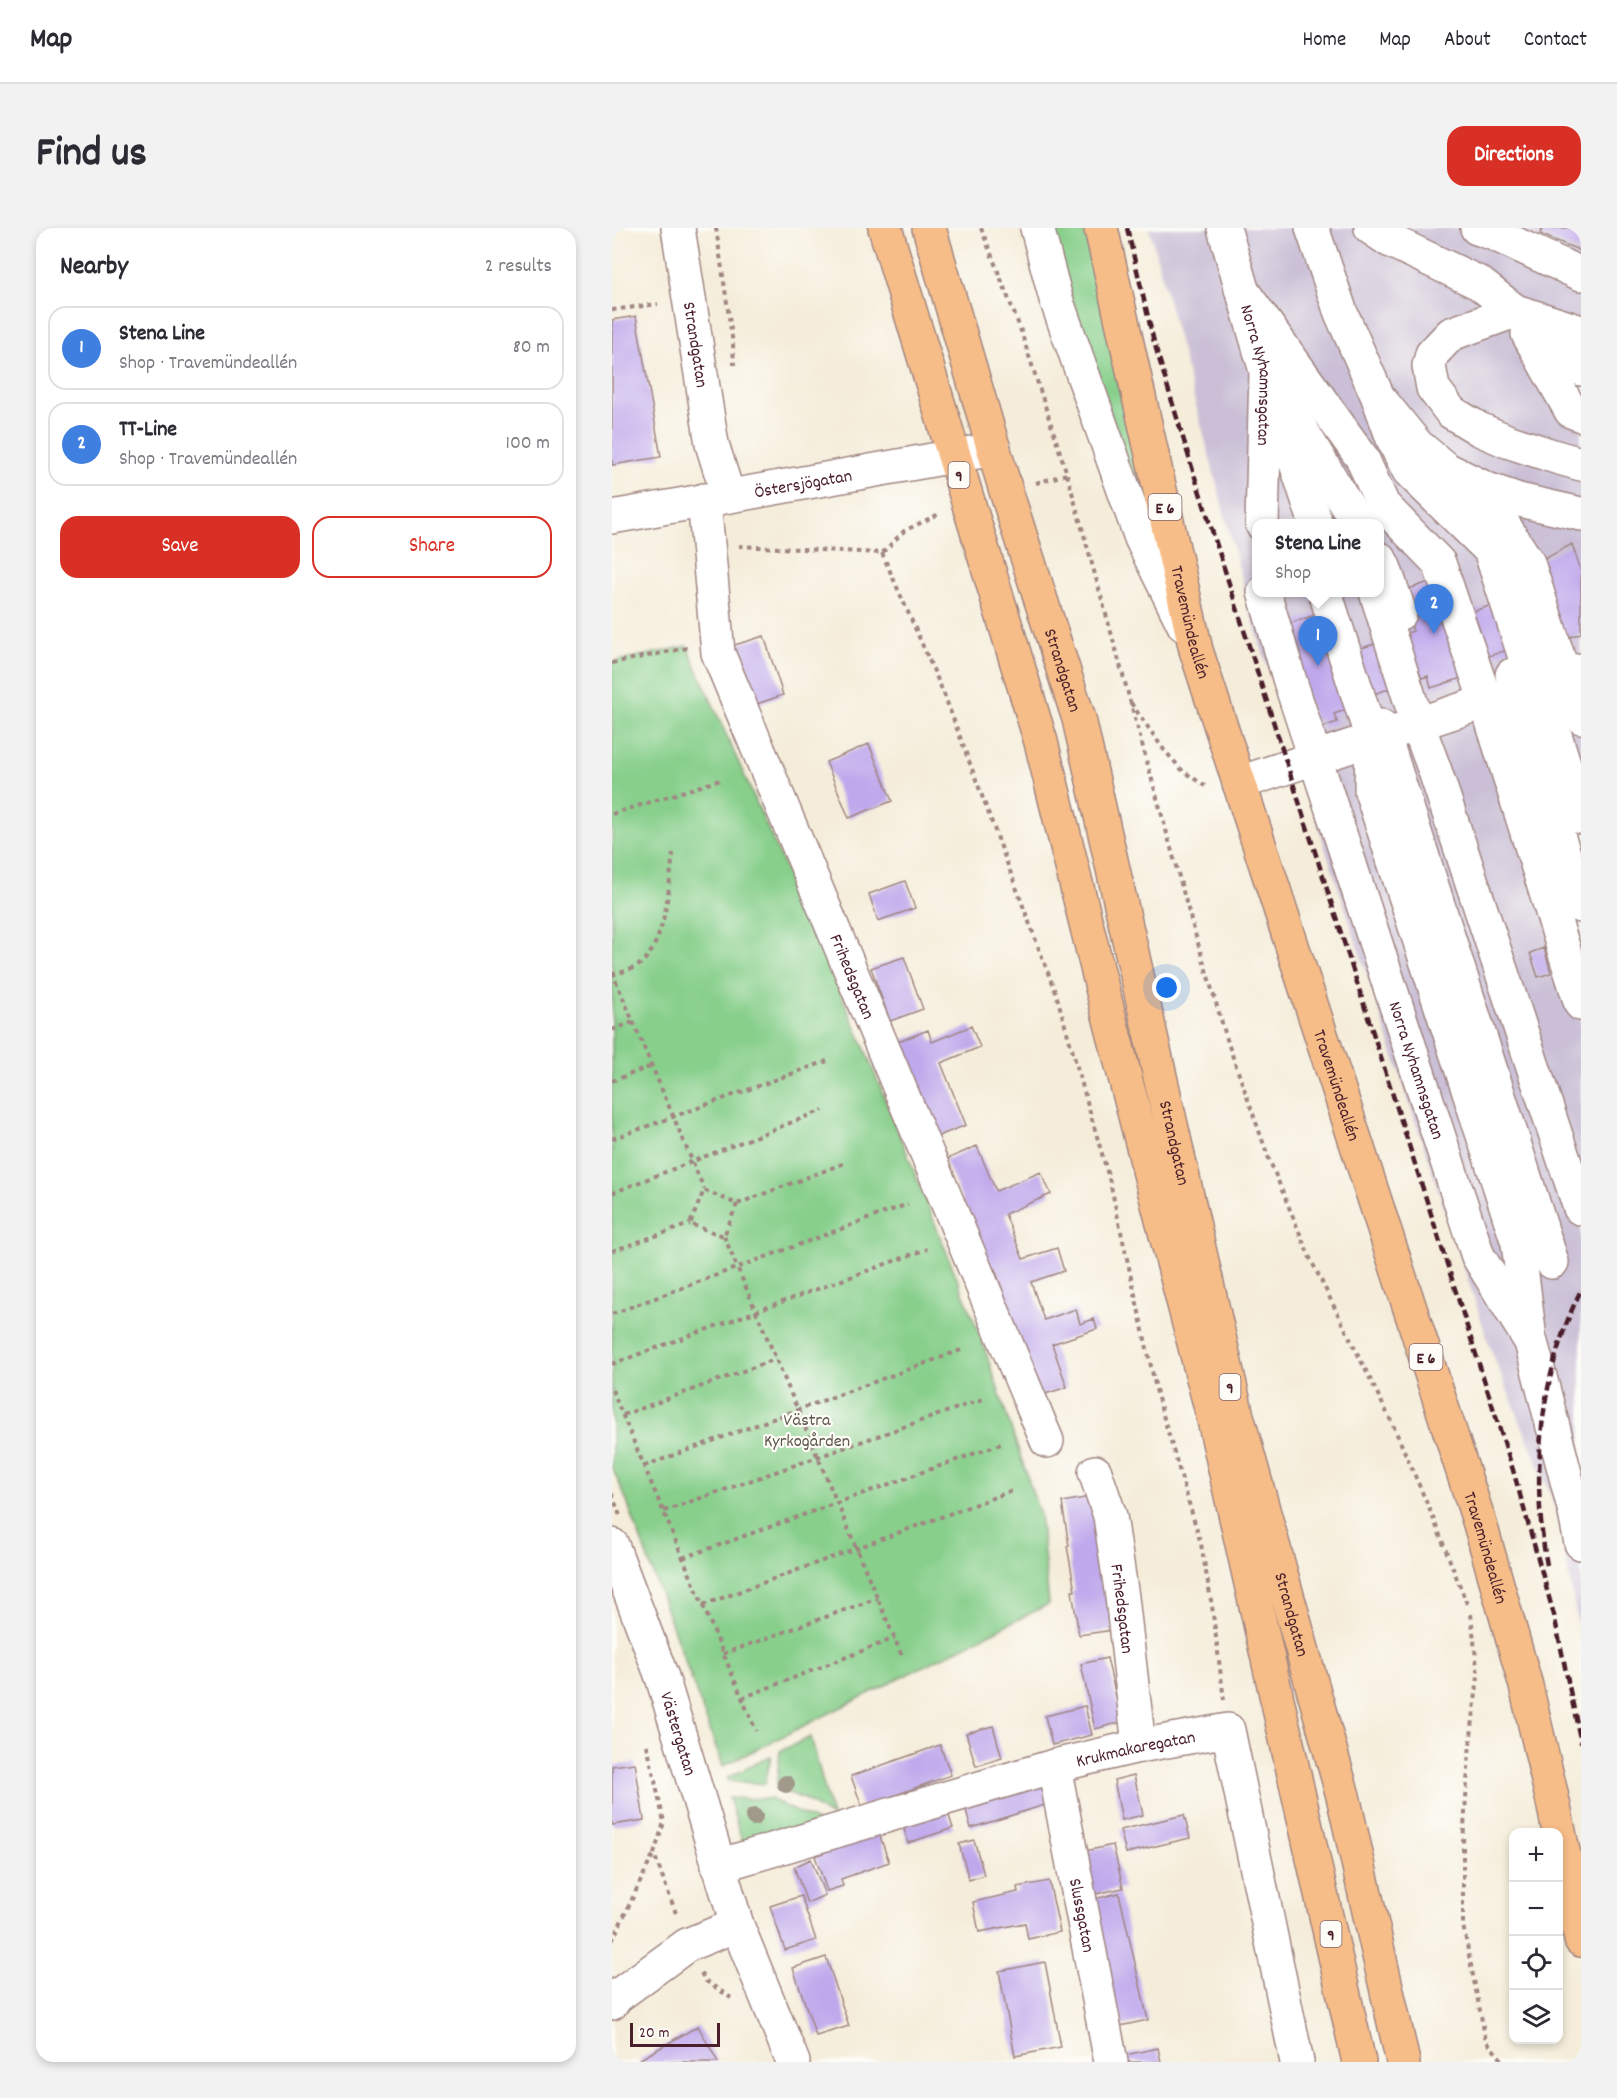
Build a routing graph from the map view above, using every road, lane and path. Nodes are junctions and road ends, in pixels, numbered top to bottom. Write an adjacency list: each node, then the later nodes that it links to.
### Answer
1 (678, 228): 13 (street, Strandgatan)
2 (885, 228): 24 (main road, Strandgatan / 9)
3 (929, 228): 23 (main road, Strandgatan / 9)
4 (981, 228): 46 (path)
5 (1037, 228): 43 (street)
6 (1101, 228): 43 (main road, Travemündeallén / E 6)
7 (1224, 228): 12 (street, Norra Nyhamnsgatan)
8 (1312, 228): 21 (street)
9 (1371, 228): 15 (street)
10 (1477, 228): 11 (street)
11 (1581, 274)
12 (1241, 289): 19 (street, Norra Nyhamnsgatan); 45 (street)
13 (689, 299): 14 (path); 27 (street, Strandgatan)
14 (612, 310)
15 (1515, 311): 16 (street); 17 (street); 18 (street); 20 (street); 22 (street); 25 (street)
16 (1581, 332)
17 (1581, 349)
18 (1581, 369)
19 (1266, 370): 31 (street, Norra Nyhamnsgatan); 32 (street); 33 (street); 34 (street); 35 (street)
20 (1581, 394)
21 (1378, 397): 26 (street); 28 (street)
22 (1581, 415)
23 (994, 448): 24 (street, Östersjögatan); 129 (main road, Strandgatan / 9)
24 (953, 456): 27 (street, Östersjögatan); 128 (main road, Strandgatan / 9)
25 (1581, 464)
26 (1446, 469): 29 (street); 45 (street)
27 (716, 498): 30 (street, Östersjögatan); 36 (street, Frihedsgatan)
28 (1448, 510): 45 (street); 45 (street)
29 (1581, 514)
30 (612, 517)
31 (1262, 519)
32 (1304, 519)
33 (1314, 519)
34 (1342, 519)
35 (1355, 519)
36 (708, 545): 42 (street, Frihedsgatan); 112 (path)
37 (1384, 567): 47 (street)
38 (1266, 597): 50 (street, Norra Nyhamnsgatan)
39 (1327, 597): 48 (street)
40 (1339, 597): 48 (street)
41 (1378, 597): 47 (street)
42 (717, 641): 44 (path); 94 (street, Frihedsgatan)
43 (1197, 650): 53 (main road, Travemündeallén / E 6)
44 (612, 663)
45 (1533, 686): 47 (street); 49 (street); 49 (street)
46 (1129, 700): 53 (path); 130 (path)
47 (1426, 722): 48 (street); 54 (street)
48 (1378, 737): 50 (street); 54 (street); 54 (street)
49 (1541, 737): 51 (street); 56 (street); 58 (street); 59 (street); 60 (street); 62 (street)
50 (1315, 757): 53 (street); 86 (street, Norra Nyhamnsgatan)
51 (1581, 765)
52 (720, 780): 55 (path)
53 (1239, 783): 120 (main road, Travemündeallén / E 6)
54 (1397, 783): 73 (street); 80 (street); 80 (street); 86 (street)
55 (612, 814)
56 (1581, 817)
57 (673, 853): 61 (path)
58 (1581, 859)
59 (1581, 906)
60 (1581, 959)
61 (612, 974): 63 (path)
62 (1581, 1004)
63 (633, 1022): 64 (path); 66 (path)
64 (612, 1030)
65 (827, 1061): 69 (path)
66 (652, 1066): 67 (path); 69 (path)
67 (612, 1081)
68 (824, 1110): 71 (path)
69 (673, 1116): 70 (path); 71 (path)
70 (612, 1139)
71 (692, 1161): 74 (path); 75 (path)
72 (845, 1163): 76 (path)
73 (1581, 1168)
74 (704, 1190): 76 (path); 78 (path)
75 (612, 1193)
76 (737, 1204): 79 (path)
77 (908, 1204): 83 (path)
78 (690, 1224): 79 (path); 82 (path)
79 (724, 1236): 83 (path)
80 (1565, 1237): 86 (street)
81 (927, 1249): 84 (path)
82 (612, 1251)
83 (737, 1267): 84 (path); 85 (path)
84 (756, 1311): 88 (path); 89 (path)
85 (612, 1314)
86 (1531, 1342): 102 (street, Norra Nyhamnsgatan)
87 (964, 1349): 92 (path)
88 (776, 1359): 92 (path); 93 (path)
89 (612, 1364)
90 (612, 1390): 93 (path)
91 (986, 1398): 96 (path)
92 (798, 1409): 96 (path); 97 (path)
93 (623, 1415): 97 (path)
94 (1047, 1441)
95 (1001, 1444): 100 (path)
96 (818, 1457): 100 (path); 101 (path)
97 (644, 1466): 101 (path)
98 (1095, 1472): 115 (street, Frihedsgatan)
99 (1014, 1491): 104 (path)
100 (837, 1503): 104 (path); 105 (path)
101 (664, 1512): 105 (path)
102 (1581, 1543)
103 (612, 1545): 118 (street, Västergatan)
104 (856, 1548): 106 (path); 107 (path)
105 (683, 1558): 107 (path)
106 (878, 1598): 108 (path); 109 (path)
107 (703, 1605): 109 (path)
108 (895, 1638): 110 (path); 111 (path)
109 (723, 1654): 111 (path)
110 (902, 1656)
111 (742, 1698): 113 (path)
112 (1228, 1730): 115 (street, Krukmakaregatan); 127 (street)
113 (756, 1731)
114 (646, 1742): 117 (path)
115 (1138, 1746): 116 (street, Krukmakaregatan)
116 (1054, 1766): 118 (street, Krukmakaregatan); 126 (street, Slussgatan)
117 (654, 1854): 121 (path); 122 (path)
118 (718, 1866): 119 (street, Västergatan)
119 (737, 1925): 122 (street); 125 (street, Västergatan)
120 (1581, 1940)
121 (612, 1941)
122 (687, 1945): 123 (path); 124 (street)
123 (735, 2002)
124 (612, 2003)
125 (793, 2062)
126 (1111, 2062)
127 (1297, 2062)
128 (1359, 2062)
129 (1403, 2062)
130 (1504, 2062)

